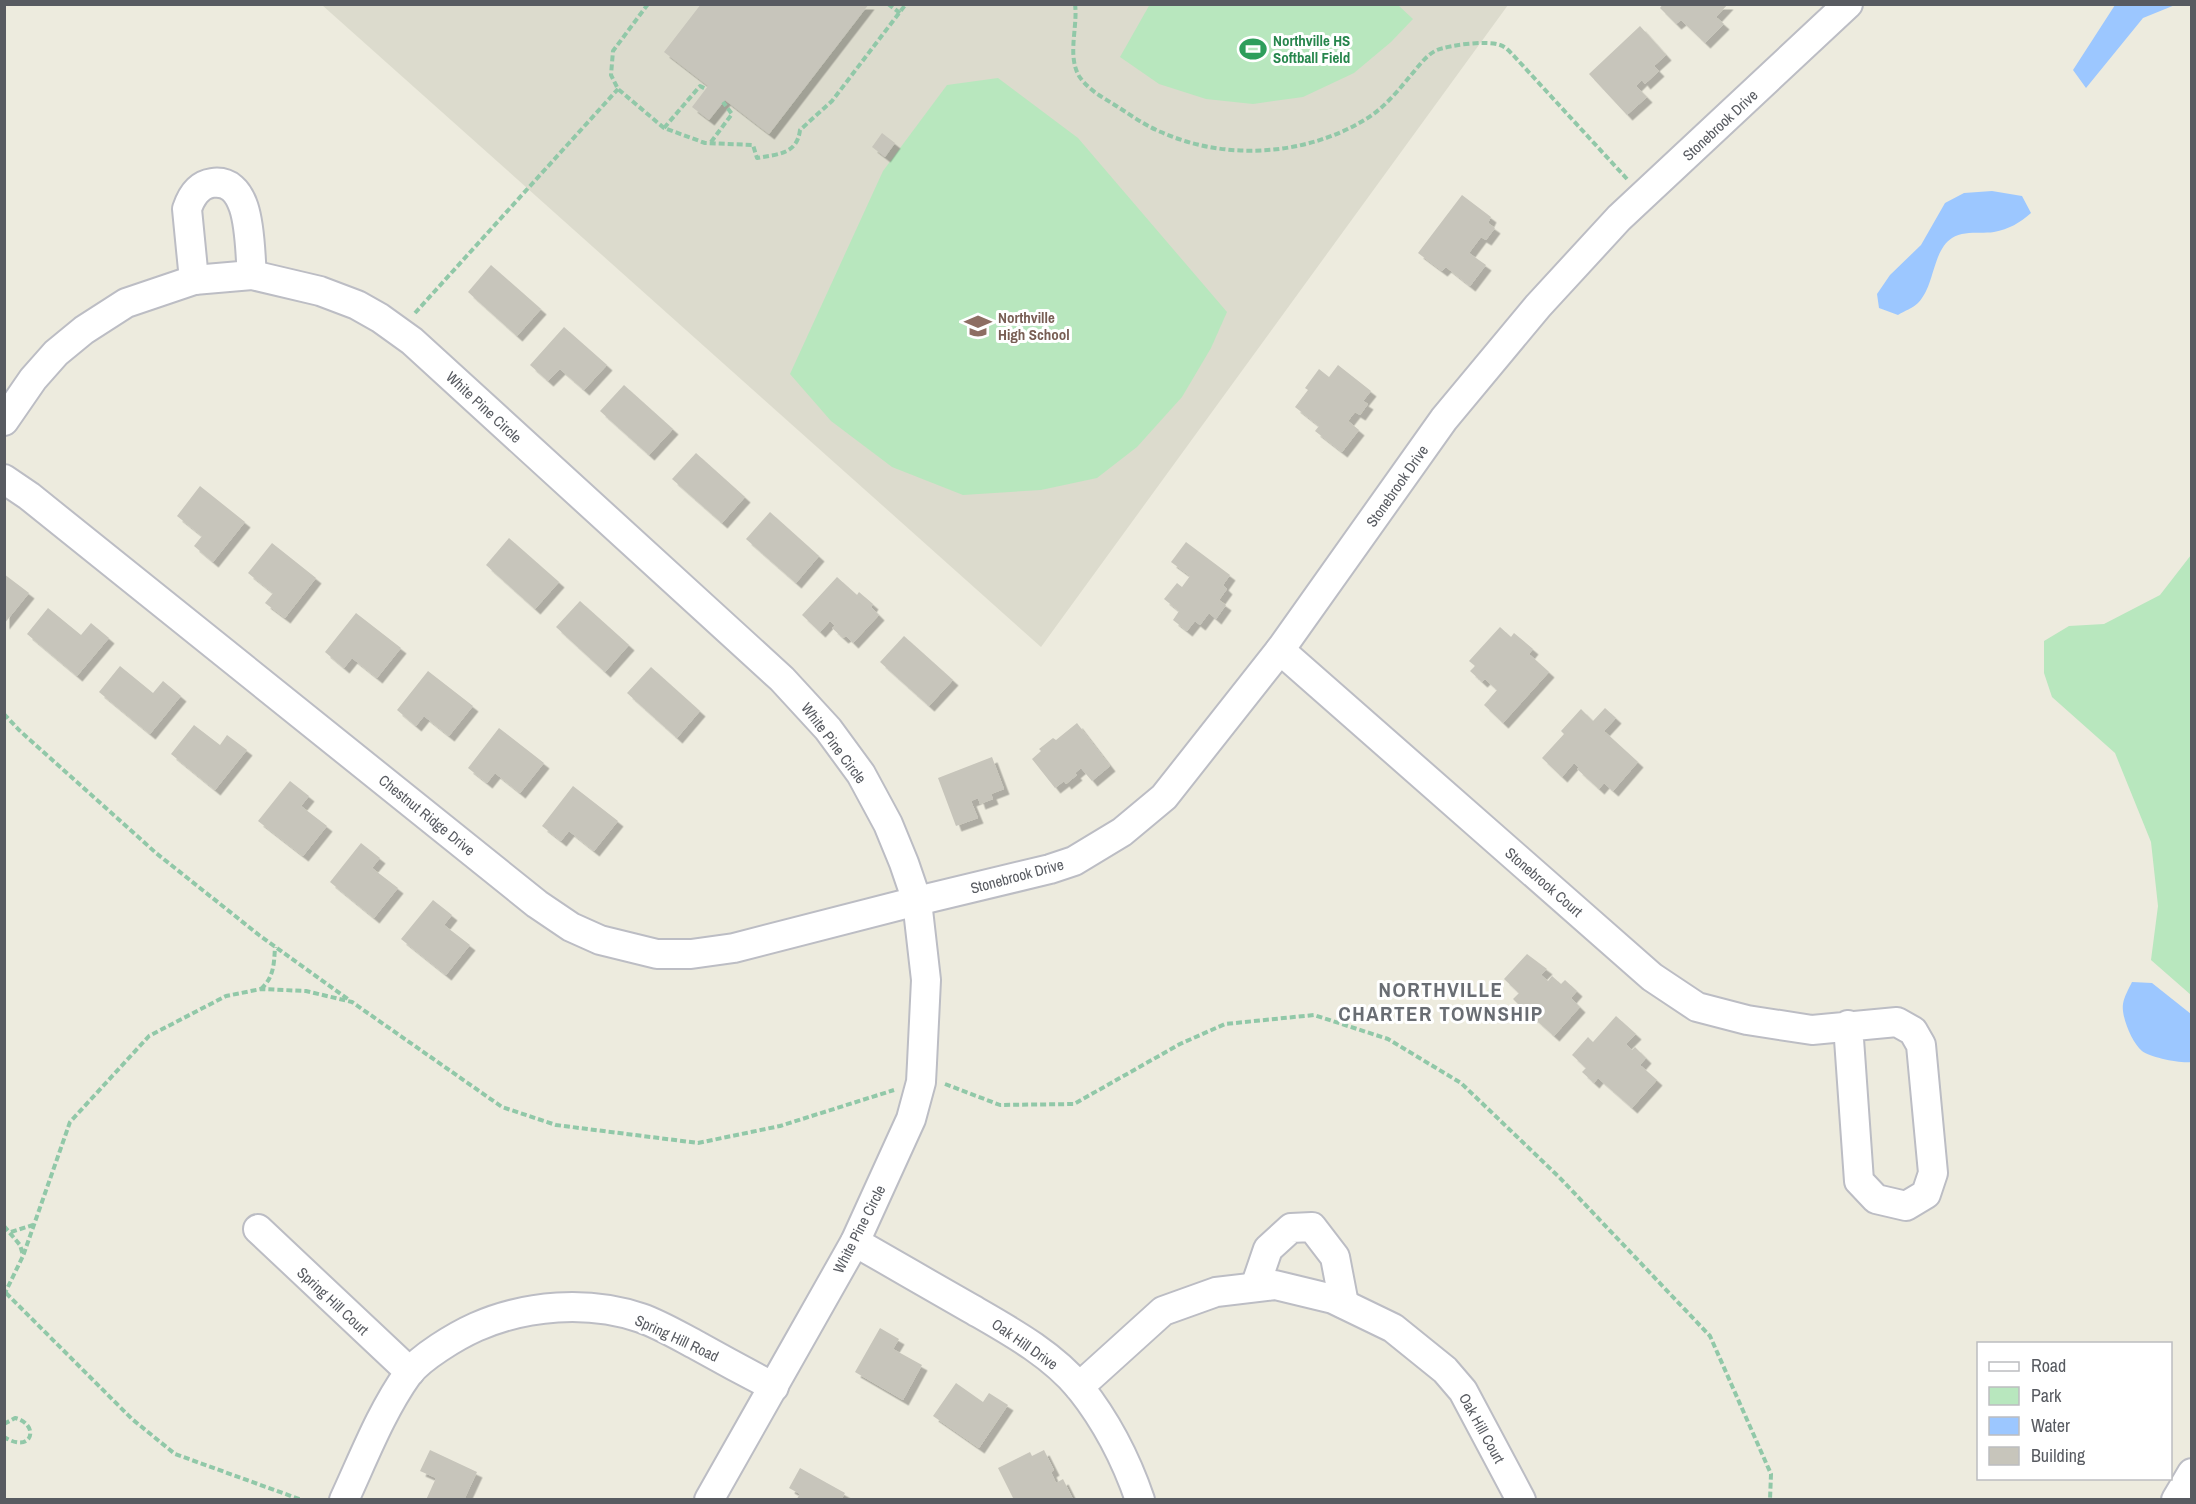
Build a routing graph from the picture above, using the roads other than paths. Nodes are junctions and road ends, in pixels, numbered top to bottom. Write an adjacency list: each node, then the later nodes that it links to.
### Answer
1 (1848, 4): 6 (street, Stonebrook Drive)
2 (252, 275): 3 (street, White Pine Circle); 3 (street); 7 (street, White Pine Circle)
3 (194, 280): 4 (street, White Pine Circle)
4 (4, 421)
5 (4, 478): 7 (street, Chestnut Ridge Drive)
6 (1280, 650): 7 (street, Stonebrook Drive); 8 (street, Stonebrook Court)
7 (917, 900): 10 (street, White Pine Circle)
8 (1848, 1025): 8 (street, Stonebrook Court)
9 (258, 1229): 13 (street, Spring Hill Court)
10 (855, 1242): 14 (street, Oak Hill Drive); 15 (street, White Pine Circle)
11 (1255, 1287): 12 (street, Oak Hill Court); 12 (street); 14 (street, Oak Hill Court)
12 (1344, 1304): 19 (street, Oak Hill Court)
13 (410, 1372): 15 (street, Spring Hill Road); 16 (street, Spring Hill Road)
14 (1079, 1387): 18 (street, Oak Hill Drive)
15 (774, 1388): 17 (street, White Pine Circle)
16 (344, 1500)
17 (709, 1500)
18 (1140, 1500)
19 (1521, 1500)

